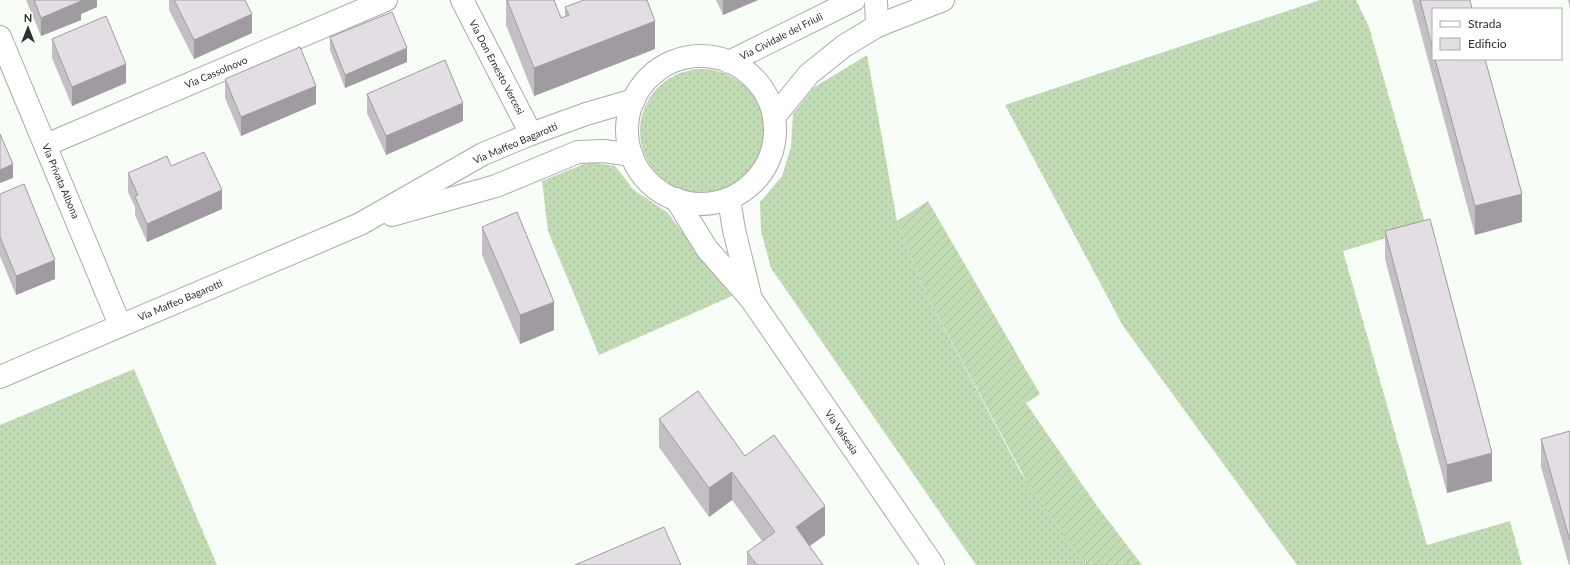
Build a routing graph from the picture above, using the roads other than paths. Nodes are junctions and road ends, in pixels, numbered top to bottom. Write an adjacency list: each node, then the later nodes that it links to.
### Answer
1 (386, 0): 12 (street, Via Cassolnovo)
2 (462, 0): 11 (street, Via Don Ernesto Vercesi)
3 (876, 0): 6 (street)
4 (943, 0): 6 (street)
5 (847, 1): 8 (street, Via Cividale del Friuli)
6 (877, 26): 10 (street)
7 (0, 37): 12 (street, Via Privata Albona)
8 (729, 62): 9 (street); 10 (street)
9 (634, 100): 11 (street, Via Maffeo Bagarotti); 13 (street)
10 (774, 117): 14 (street)
11 (531, 134): 16 (street, Via Maffeo Bagarotti)
12 (46, 145): 18 (street, Via Privata Albona)
13 (632, 156): 15 (street); 16 (street, Via Maffeo Bagarotti)
14 (729, 198): 15 (street); 17 (street, Via Valsesia)
15 (676, 199): 17 (street, Via Valsesia)
16 (360, 224): 18 (street, Via Maffeo Bagarotti)
17 (751, 298): 20 (street, Via Valsesia)
18 (120, 325): 19 (street, Via Maffeo Bagarotti)
19 (0, 377)
20 (933, 565)

